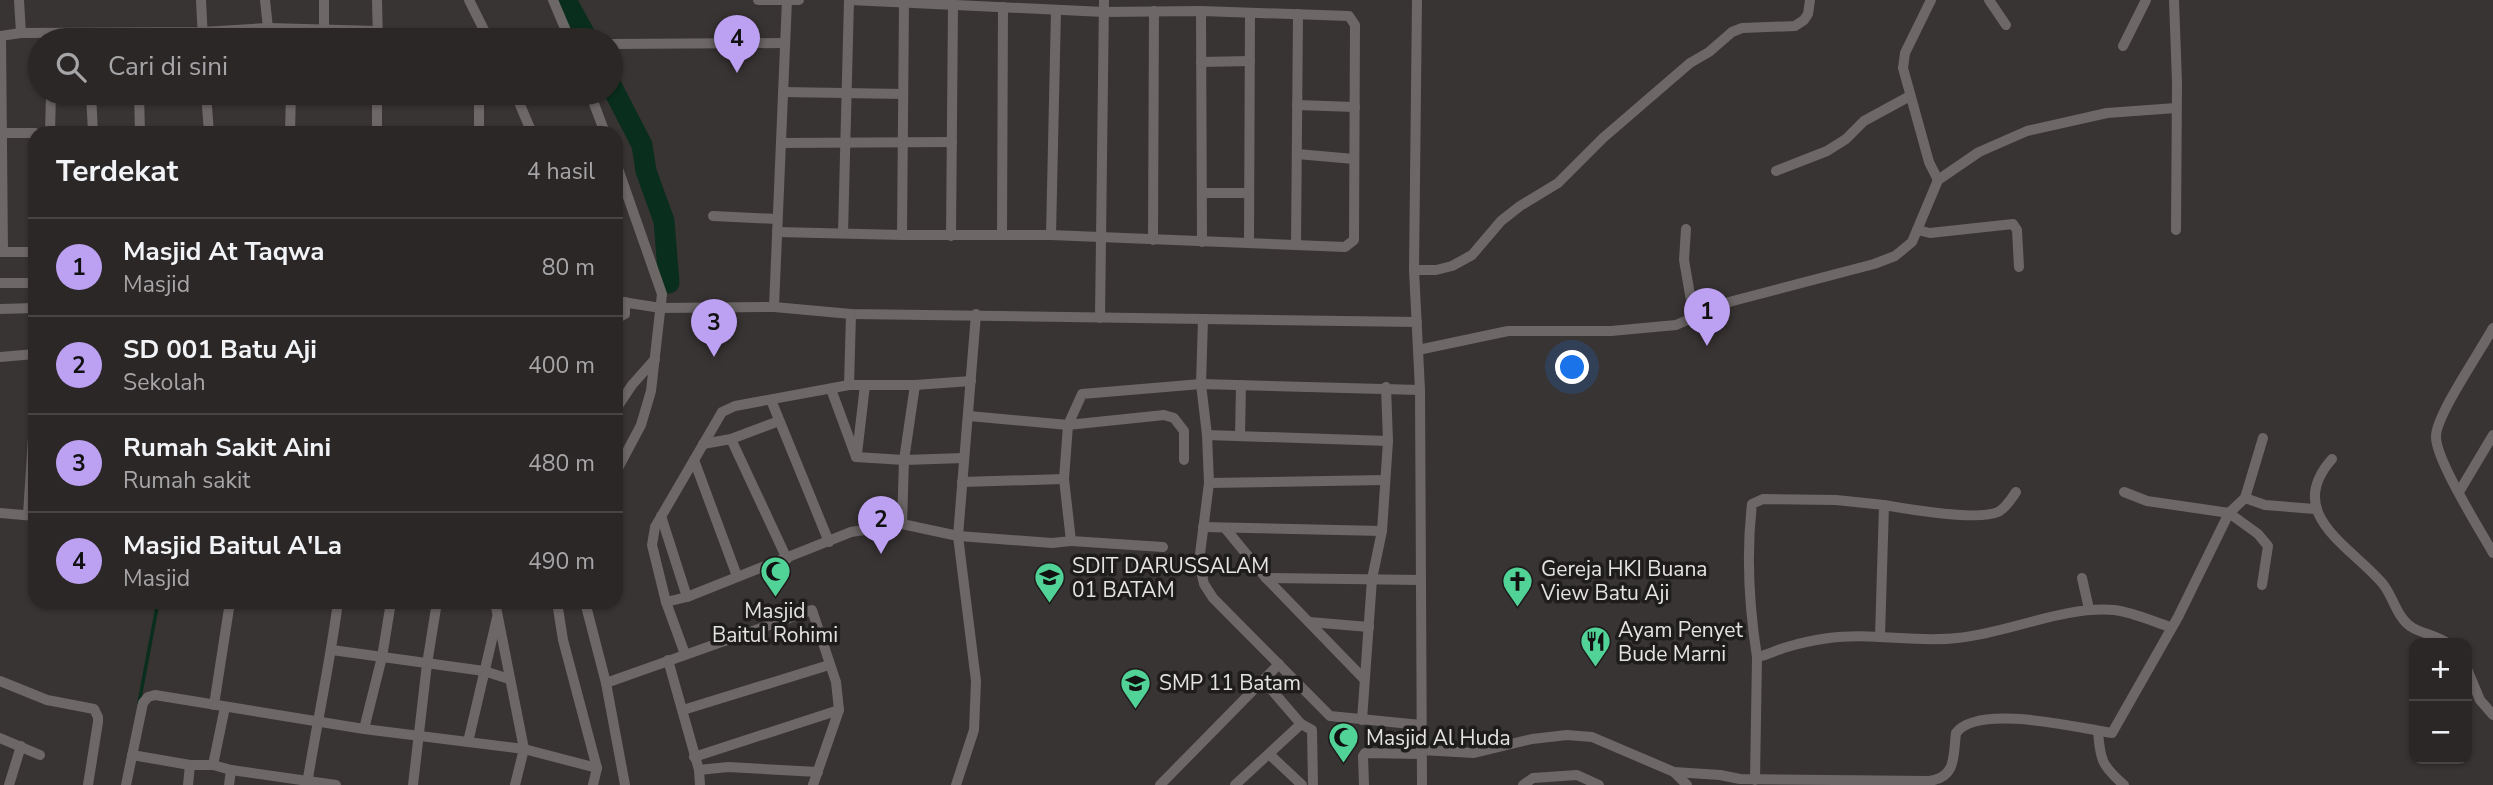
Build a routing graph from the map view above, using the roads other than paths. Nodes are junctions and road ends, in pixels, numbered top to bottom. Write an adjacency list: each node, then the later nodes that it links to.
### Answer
1 (19, 0): 35 (street)
2 (201, 0): 29 (street)
3 (265, 0): 30 (street)
4 (324, 0): 31 (street)
5 (377, 0): 32 (street)
6 (469, 0): 33 (street)
7 (553, 0): 34 (street)
8 (758, 0): 18 (street)
9 (799, 0): 18 (street)
10 (850, 0): 19 (street); 44 (street)
11 (1104, 0): 25 (street)
12 (1417, 0): 101 (street)
13 (1810, 0): 101 (street)
14 (1931, 0): 46 (street)
15 (1989, 0): 28 (street)
16 (2146, 0): 40 (street)
17 (2174, 0): 58 (street)
18 (787, 1): 38 (street)
19 (904, 3): 20 (street); 45 (street)
20 (953, 5): 21 (street); 71 (street)
21 (1003, 7): 22 (street); 89 (street)
22 (1056, 10): 25 (street); 90 (street)
23 (1154, 11): 24 (street); 25 (street); 94 (street)
24 (1201, 11): 26 (street); 42 (street)
25 (1104, 12): 93 (street)
26 (1250, 13): 27 (street); 41 (street)
27 (1298, 14): 56 (street); 57 (street)
28 (2006, 25)
29 (203, 28)
30 (268, 28)
31 (324, 28)
32 (377, 28)
33 (483, 28)
34 (565, 28)
35 (20, 33): 36 (street); 37 (street)
36 (28, 34)
37 (1, 36): 68 (street)
38 (785, 43): 39 (street); 43 (street)
39 (623, 44)
40 (2123, 47)
41 (1250, 61): 42 (street); 80 (street)
42 (1201, 62): 81 (street)
43 (783, 92): 44 (street); 73 (street)
44 (845, 94): 45 (street); 72 (street)
45 (903, 94): 70 (street)
46 (1910, 96): 77 (street); 78 (street)
47 (51, 105): 59 (street)
48 (92, 105): 60 (street)
49 (139, 105): 61 (street)
50 (207, 105): 62 (street)
51 (291, 105): 63 (street)
52 (377, 105): 64 (street)
53 (479, 105): 65 (street)
54 (520, 105): 66 (street)
55 (594, 105): 67 (street)
56 (1297, 105): 57 (street); 75 (street)
57 (1355, 107): 76 (street)
58 (2176, 108): 78 (street); 86 (street)
59 (50, 126)
60 (93, 126)
61 (140, 126)
62 (208, 126)
63 (290, 126)
64 (377, 126)
65 (479, 126)
66 (529, 126)
67 (602, 126)
68 (1, 133): 69 (street); 74 (street)
69 (28, 133)
70 (903, 142): 71 (street); 72 (street); 91 (street)
71 (952, 142): 92 (street)
72 (844, 143): 73 (street); 88 (street)
73 (781, 144): 83 (street)
74 (1, 145): 98 (street)
75 (1297, 154): 76 (street); 97 (street)
76 (1354, 159): 97 (street)
77 (1776, 171)
78 (1938, 180): 85 (street)
79 (623, 182): 107 (street)
80 (1249, 192): 81 (street); 96 (street)
81 (1202, 193): 95 (street)
82 (713, 216): 83 (street)
83 (776, 219): 87 (street)
84 (1686, 229): 112 (street)
85 (1917, 230): 100 (street); 112 (street)
86 (2176, 230)
87 (777, 233): 88 (street); 105 (street)
88 (843, 233): 91 (street)
89 (1002, 235): 90 (street); 92 (street)
90 (1051, 235): 93 (street)
91 (902, 236): 92 (street)
92 (951, 236)
93 (1102, 236): 94 (street); 111 (street)
94 (1153, 240): 95 (street)
95 (1202, 242): 96 (street)
96 (1249, 242): 97 (street)
97 (1296, 244)
98 (1, 252): 99 (street)
99 (28, 252)
100 (2018, 267)
101 (1414, 270): 114 (street)
102 (0, 283): 103 (street)
103 (28, 283)
104 (623, 301): 107 (street)
105 (774, 307): 107 (street); 109 (street)
106 (28, 308): 108 (street)
107 (662, 308): 119 (street)
108 (0, 309)
109 (852, 314): 110 (street); 122 (street)
110 (976, 314): 111 (street); 120 (street)
111 (1100, 318): 113 (street)
112 (1695, 318): 116 (street)
113 (1203, 319): 114 (street); 121 (street)
114 (1417, 322): 116 (street)
115 (2493, 328): 154 (street)
116 (1418, 350): 128 (street)
117 (28, 355): 118 (street)
118 (0, 357)
119 (655, 359): 129 (street); 143 (street)
120 (971, 381): 124 (street); 131 (street)
121 (1201, 384): 125 (street); 133 (street); 134 (street)
122 (849, 385): 123 (street); 127 (street)
123 (865, 385): 124 (street); 141 (street)
124 (915, 385): 146 (street)
125 (1241, 385): 126 (street); 135 (street)
126 (1386, 387): 128 (street); 139 (street)
127 (831, 389): 130 (street); 141 (street)
128 (1420, 390): 176 (street)
129 (623, 399)
130 (771, 400): 132 (street); 140 (street)
131 (969, 416): 133 (street); 142 (street)
132 (779, 421): 138 (street); 168 (street)
133 (1068, 425): 147 (street); 148 (street)
134 (1207, 435): 135 (street); 151 (street)
135 (1240, 436): 139 (street)
136 (2263, 438): 155 (street)
137 (2492, 438): 154 (street)
138 (731, 439): 140 (street); 171 (street)
139 (1388, 441): 149 (street)
140 (703, 444): 145 (street)
141 (856, 457): 146 (street)
142 (964, 458): 146 (street); 150 (street)
143 (623, 459)
144 (2332, 459): 157 (street)
145 (694, 460): 161 (street); 172 (street)
146 (904, 460): 162 (street)
147 (1184, 460)
148 (1064, 479): 150 (street); 167 (street)
149 (1384, 480): 151 (street); 165 (street)
150 (962, 482): 166 (street)
151 (1209, 483): 163 (street)
152 (2016, 492): 156 (street)
153 (2124, 492): 159 (street)
154 (2459, 492): 170 (street)
155 (2245, 498): 157 (street); 159 (street)
156 (1884, 505): 192 (street); 197 (street)
157 (2315, 509): 193 (street)
158 (0, 513): 160 (street)
159 (2230, 513): 177 (street); 191 (street)
160 (28, 515)
161 (662, 516): 178 (street); 179 (street)
162 (902, 524): 166 (street); 168 (street)
163 (1203, 527): 164 (street); 200 (street)
164 (1225, 528): 165 (street); 173 (street)
165 (1382, 531): 175 (street)
166 (958, 536): 167 (street); 253 (street)
167 (1071, 541): 169 (street)
168 (829, 542): 171 (street)
169 (1163, 547)
170 (2493, 553)
171 (787, 559): 172 (street)
172 (737, 576): 178 (street)
173 (1266, 578): 175 (street); 189 (street)
174 (2082, 578): 187 (street)
175 (1376, 579): 176 (street); 190 (street)
176 (1421, 580): 217 (street)
177 (2262, 585)
178 (687, 597): 179 (street)
179 (666, 602): 195 (street)
180 (229, 609): 209 (street)
181 (337, 609): 194 (street)
182 (390, 609): 196 (street)
183 (436, 609): 199 (street)
184 (497, 609): 188 (street)
185 (558, 609): 232 (street)
186 (587, 609): 208 (street)
187 (2090, 609): 191 (street); 192 (street)
188 (498, 614): 202 (street); 203 (street)
189 (1308, 622): 190 (street); 204 (street)
190 (1369, 627): 204 (street)
191 (2170, 627): 219 (street)
192 (1880, 637): 197 (street)
193 (2436, 638)
194 (332, 650): 196 (street); 215 (street)
195 (685, 654): 198 (street); 201 (street)
196 (382, 657): 199 (street); 218 (street)
197 (1757, 657): 238 (street)
198 (668, 660): 208 (street); 212 (street)
199 (427, 664): 202 (street); 220 (street)
200 (1279, 664): 206 (street); 214 (street)
201 (829, 665): 211 (street); 212 (street)
202 (484, 671): 203 (street); 222 (street)
203 (509, 679): 224 (street)
204 (1364, 679): 214 (street)
205 (0, 681): 242 (street)
206 (1264, 681): 216 (street); 254 (street)
207 (2472, 681): 213 (street)
208 (606, 683): 250 (street)
209 (214, 705): 210 (street); 228 (street)
210 (225, 707): 215 (street); 231 (street)
211 (839, 709): 229 (street); 235 (street)
212 (683, 710): 229 (street)
213 (2493, 715)
214 (1362, 720): 217 (street)
215 (317, 721): 218 (street); 239 (street)
216 (1301, 724): 226 (street); 256 (street)
217 (1421, 725): 225 (street)
218 (364, 729): 220 (street)
219 (2098, 731): 238 (street); 262 (street)
220 (419, 735): 222 (street); 247 (street)
221 (0, 738): 223 (street)
222 (468, 742): 224 (street)
223 (21, 746): 227 (street); 241 (street)
224 (524, 749): 232 (street); 248 (street)
225 (1421, 752): 236 (street); 257 (street); 258 (street)
226 (1269, 754): 240 (street); 255 (street)
227 (40, 755)
228 (132, 755): 230 (street); 243 (street)
229 (694, 757): 234 (street)
230 (190, 765): 231 (street); 244 (street)
231 (214, 765): 233 (street)
232 (597, 768): 249 (street)
233 (232, 770): 239 (street); 245 (street)
234 (699, 770): 235 (street); 251 (street)
235 (818, 772): 252 (street)
236 (1674, 772): 238 (street); 261 (street)
237 (1577, 780): 259 (street); 260 (street)
238 (1755, 780)
239 (307, 783): 246 (street)
240 (1237, 784)
241 (9, 785)
242 (88, 785)
243 (126, 785)
244 (188, 785)
245 (229, 785)
246 (336, 785)
247 (413, 785)
248 (514, 785)
249 (593, 785)
250 (625, 785)
251 (700, 785)
252 (813, 785)
253 (956, 785)
254 (1160, 785)
255 (1302, 785)
256 (1313, 785)
257 (1364, 785)
258 (1422, 785)
259 (1523, 785)
260 (1600, 785)
261 (1687, 785)
262 (2124, 785)

